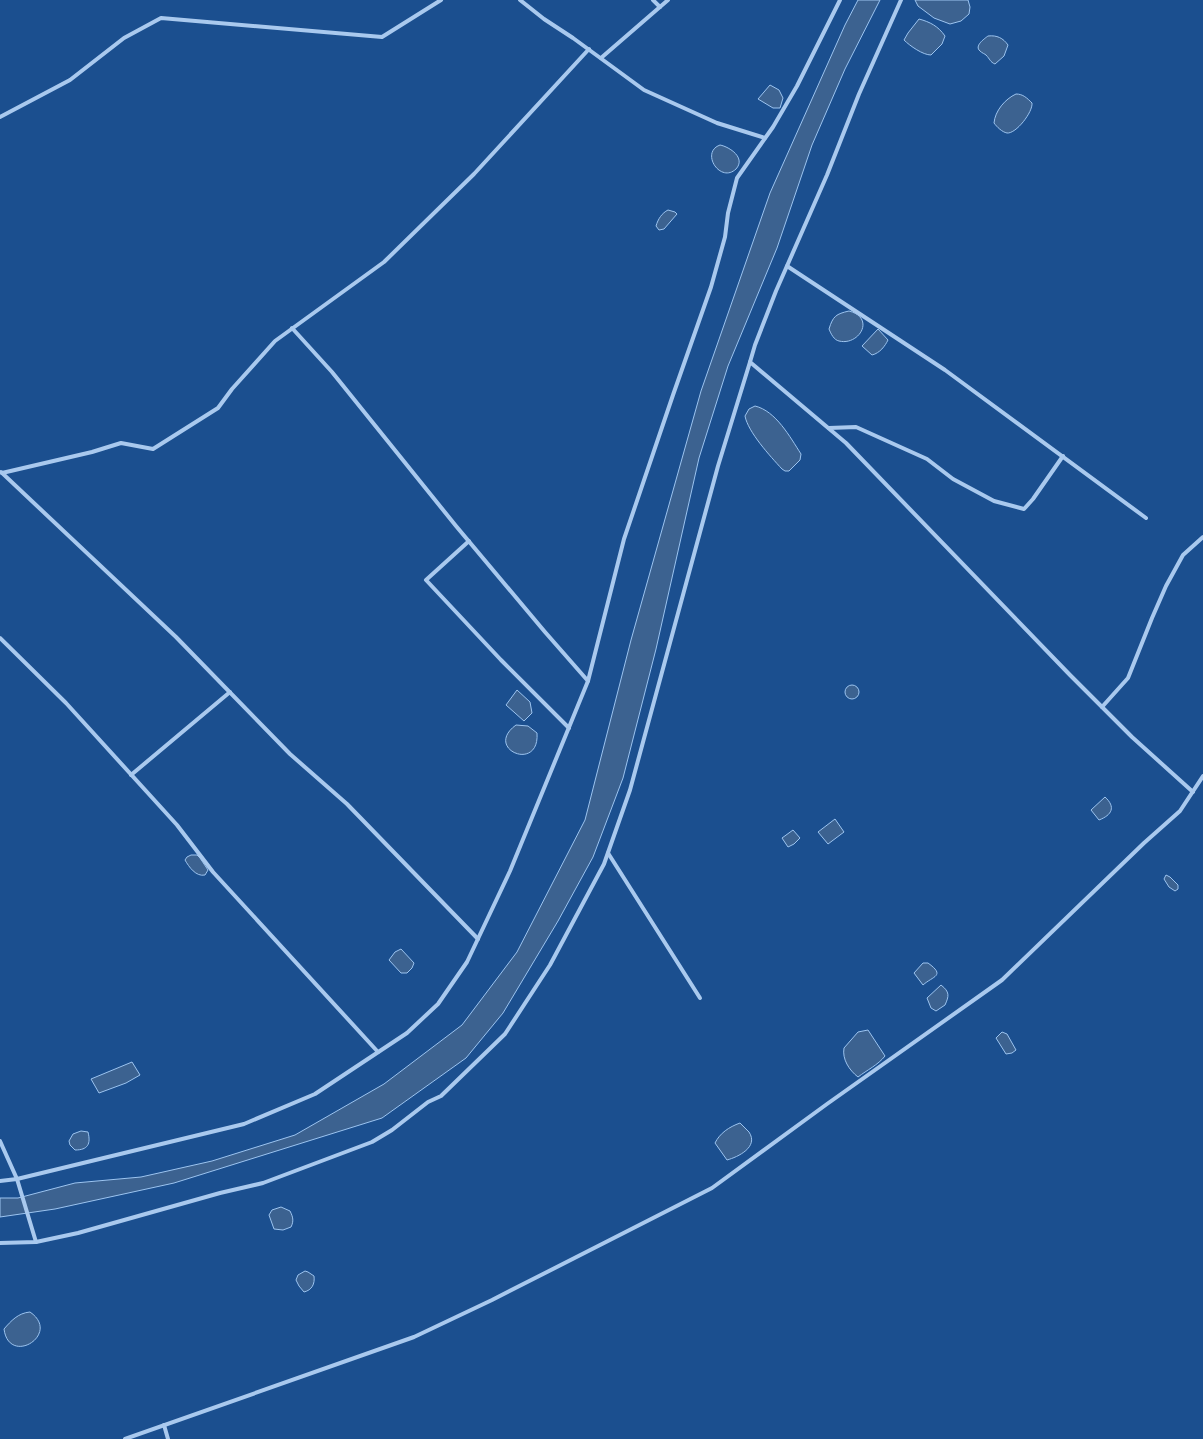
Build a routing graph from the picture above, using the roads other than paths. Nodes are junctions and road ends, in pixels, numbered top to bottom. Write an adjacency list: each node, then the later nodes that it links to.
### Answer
1 (441, 0): 10 (street)
2 (520, 0): 8 (street)
3 (653, 0): 7 (street)
4 (668, 0): 7 (street)
5 (840, 0): 11 (street)
6 (901, 0): 12 (street)
7 (660, 7): 9 (street)
8 (589, 49): 9 (street); 13 (street)
9 (602, 58): 11 (street)
10 (0, 117)
11 (765, 138): 22 (street)
12 (787, 266): 14 (street); 16 (street)
13 (292, 328): 17 (street); 20 (street)
14 (750, 362): 15 (street); 29 (street)
15 (828, 428): 16 (street); 24 (street)
16 (1062, 456): 18 (street)
17 (1, 472): 23 (street)
18 (1146, 518)
19 (1203, 537): 24 (street)
20 (469, 541): 22 (street); 25 (street)
21 (0, 638): 26 (street)
22 (588, 681): 25 (street)
23 (230, 692): 26 (street); 30 (street)
24 (1102, 707): 28 (street)
25 (569, 728): 30 (street)
26 (132, 775): 32 (street)
27 (1203, 776): 28 (street)
28 (1193, 792): 38 (street)
29 (608, 853): 31 (street); 36 (street)
30 (478, 938): 32 (street)
31 (700, 998)
32 (378, 1052): 34 (street)
33 (0, 1141): 34 (street)
34 (17, 1179): 35 (street); 36 (street)
35 (0, 1181)
36 (36, 1242): 37 (street)
37 (0, 1243)
38 (164, 1425): 39 (street); 40 (street)
39 (125, 1439)
40 (168, 1439)

